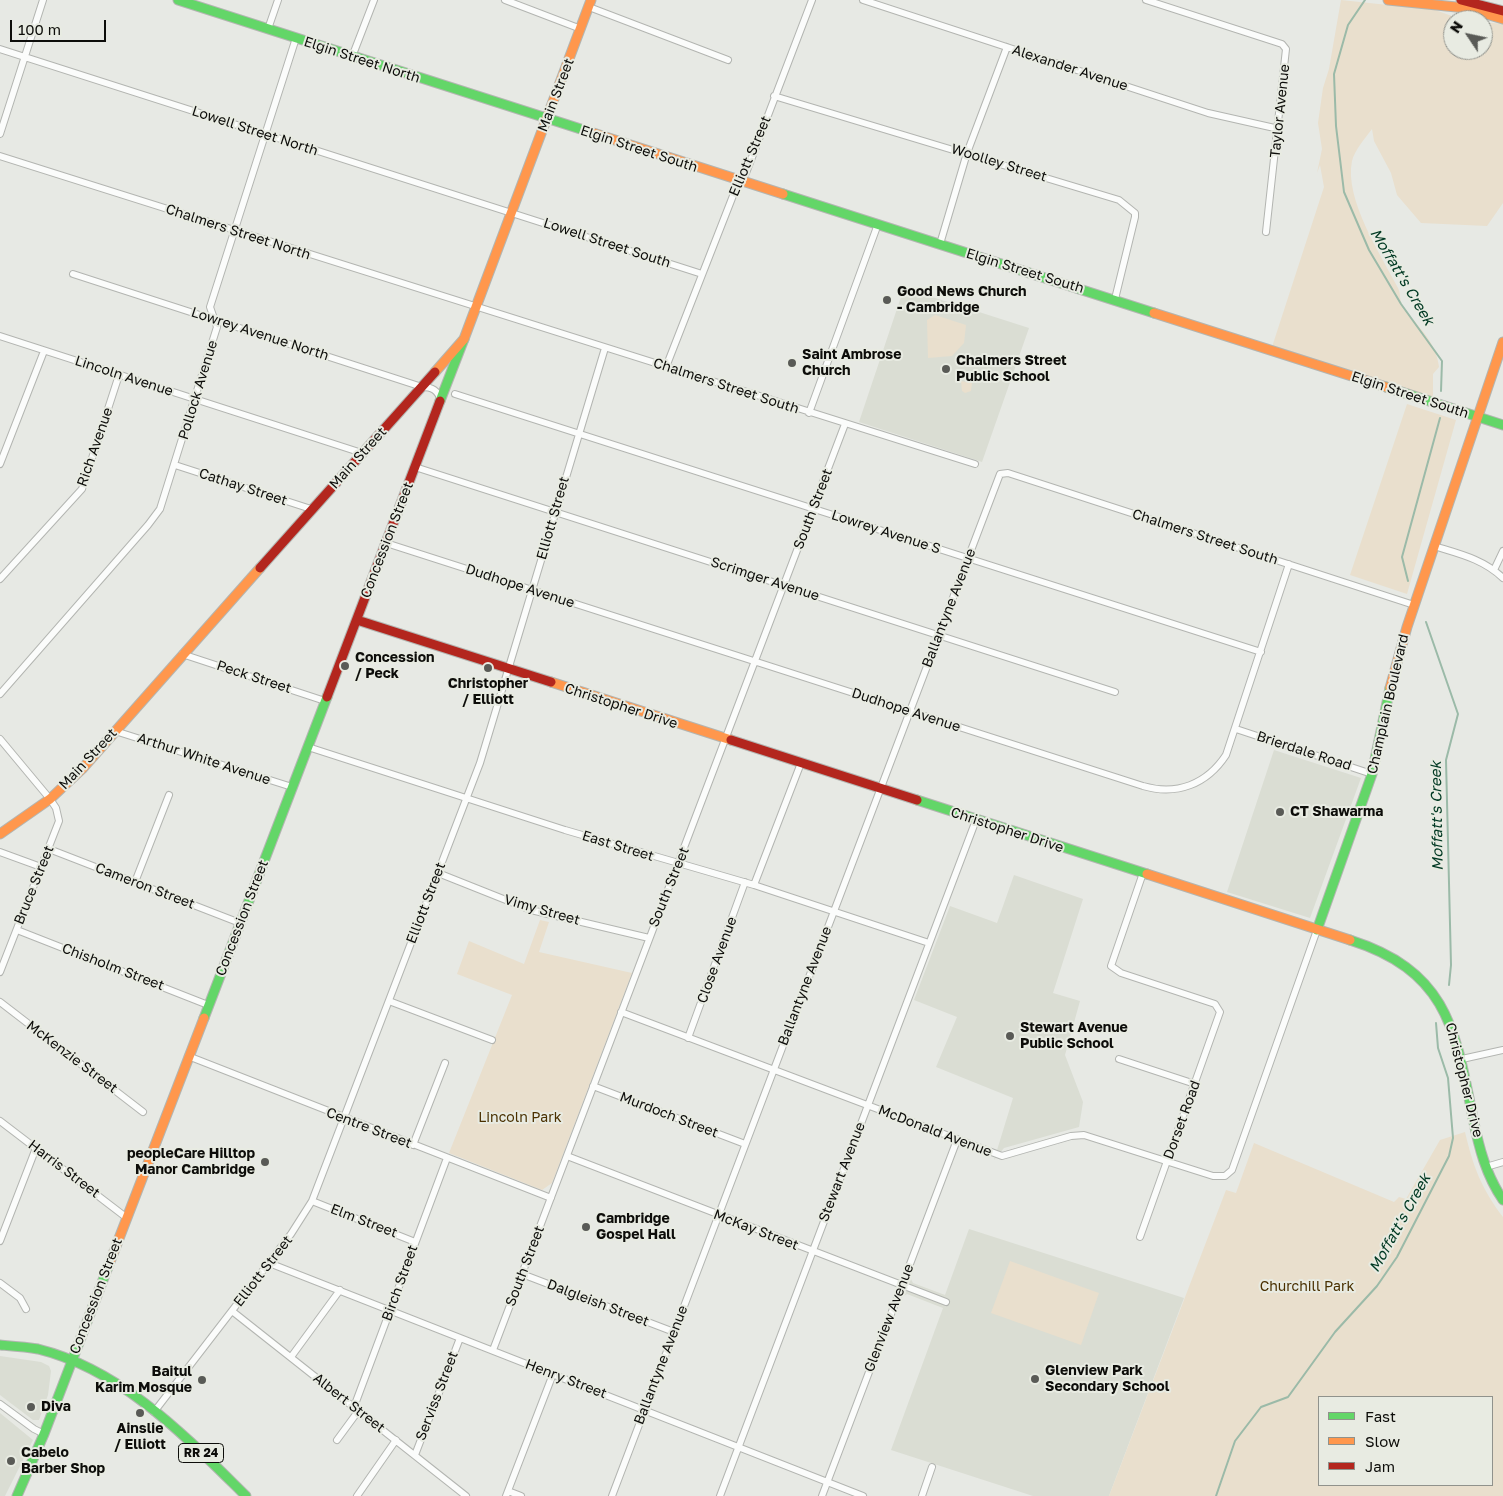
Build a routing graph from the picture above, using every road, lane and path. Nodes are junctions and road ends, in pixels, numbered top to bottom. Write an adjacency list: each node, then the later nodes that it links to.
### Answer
1 (43, 0): 19 (street)
2 (178, 0): 14 (street, Elgin Street North)
3 (278, 0): 14 (street)
4 (374, 0): 20 (street)
5 (505, 0): 15 (street)
6 (812, 0): 22 (street, Elliott Street)
7 (863, 0): 17 (street, Alexander Avenue)
8 (1146, 0): 24 (street, Taylor Avenue)
9 (1388, 0): 13 (street)
10 (1461, 0): 12 (street)
11 (590, 3): 15 (street, Main Street); 21 (street)
12 (1503, 11)
13 (1503, 19)
14 (268, 29): 16 (street, Elgin Street North)
15 (581, 29): 23 (street, Main Street)
16 (296, 38): 20 (street, Elgin Street North); 26 (street, Pollock Avenue)
17 (1006, 47): 24 (street, Alexander Avenue); 27 (street)
18 (0, 49): 19 (street, Lowell Street North)
19 (24, 57): 25 (street); 26 (street, Lowell Street North)
20 (352, 57): 23 (street, Elgin Street North)
21 (728, 60)
22 (774, 96): 27 (street, Woolley Street); 29 (street, Elliott Street)
23 (546, 119): 29 (street, Elgin Street South); 30 (street, Main Street)
24 (1279, 129): 33 (street, Taylor Avenue)
25 (0, 134)
26 (265, 134): 30 (street, Lowell Street North); 32 (street, Pollock Avenue)
27 (968, 153): 34 (street); 37 (street, Woolley Street)
28 (0, 156): 32 (street, Chalmers Street North)
29 (741, 181): 31 (street, Elgin Street South); 36 (street, Elliott Street)
30 (511, 212): 36 (street, Lowell Street South); 38 (street, Main Street)
31 (878, 224): 34 (street, Elgin Street South); 51 (street)
32 (234, 231): 38 (street, Chalmers Street North); 39 (street, Pollock Avenue)
33 (1266, 232)
34 (940, 244): 37 (street, Elgin Street South)
35 (73, 274): 39 (street, Lowrey Avenue North)
36 (702, 274): 45 (street, Elliott Street)
37 (1115, 299): 52 (street, Elgin Street South)
38 (476, 307): 41 (street, Main Street); 43 (street, Chalmers Street South)
39 (214, 319): 47 (street, Lowrey Avenue North); 49 (street, Pollock Avenue)
40 (0, 336): 44 (street, Lincoln Avenue)
41 (464, 339): 47 (street, Main Street); 50 (street, Concession Street)
42 (1503, 342): 52 (street, Champlain Boulevard)
43 (605, 348): 45 (street, Chalmers Street South); 55 (street, Elliott Street)
44 (44, 351): 46 (street, Lincoln Avenue); 57 (street)
45 (666, 367): 51 (street, Chalmers Street South)
46 (119, 375): 49 (street, Lincoln Avenue); 72 (street, Rich Avenue)
47 (422, 387): 50 (street, Lowrey Avenue North); 56 (street, Main Street)
48 (455, 394): 55 (street, Lowrey Avenue S)
49 (194, 399): 56 (street, Lincoln Avenue); 59 (street, Pollock Avenue)
50 (440, 401): 60 (street, Concession Street)
51 (809, 413): 53 (street, Chalmers Street South)
52 (1479, 417): 54 (street, Elgin Street South); 66 (street, Champlain Boulevard)
53 (845, 424): 58 (street, Chalmers Street South); 62 (street, South Street)
54 (1503, 425)
55 (578, 432): 62 (street, Lowrey Avenue S); 64 (street, Elliott Street)
56 (362, 453): 63 (street, Main Street)
57 (0, 464)
58 (975, 464)
59 (175, 465): 63 (street, Cathay Street); 83 (street, Pollock Avenue)
60 (415, 467): 64 (street, Scrimger Avenue); 65 (street, Concession Street)
61 (998, 477): 68 (street, Ballantyne Avenue); 69 (street, Chalmers Street South)
62 (814, 508): 68 (street, Lowrey Avenue S); 73 (street, South Street)
63 (312, 509): 79 (street, Main Street)
64 (555, 512): 73 (street, Scrimger Avenue); 74 (street, Elliott Street)
65 (386, 543): 74 (street, Dudhope Avenue); 76 (street, Concession Street)
66 (1434, 546): 70 (street); 75 (street, Champlain Boulevard)
67 (1503, 551): 70 (street)
68 (968, 558): 77 (street, Ballantyne Avenue); 78 (street, Lowrey Avenue S)
69 (1289, 564): 75 (street, Chalmers Street South); 78 (street, Dudhope Avenue)
70 (1494, 570): 71 (street)
71 (1503, 578)
72 (0, 579)
73 (784, 586): 77 (street, Scrimger Avenue); 80 (street, South Street)
74 (532, 591): 80 (street, Dudhope Avenue); 81 (street, Elliott Street)
75 (1414, 605): 92 (street, Champlain Boulevard)
76 (357, 620): 81 (street, Christopher Drive); 84 (street, Concession Street)
77 (938, 634): 82 (street, Scrimger Avenue); 85 (street, Ballantyne Avenue)
78 (1261, 652): 86 (street, Dudhope Avenue)
79 (182, 654): 84 (street, Peck Street); 87 (street, Main Street)
80 (756, 662): 85 (street, Dudhope Avenue); 89 (street, South Street)
81 (508, 670): 89 (street, Christopher Drive); 96 (street, Elliott Street)
82 (1115, 692)
83 (0, 694)
84 (325, 701): 90 (street, Concession Street)
85 (910, 711): 86 (street, Dudhope Avenue); 94 (street, Ballantyne Avenue)
86 (1236, 729): 92 (street, Brierdale Road)
87 (115, 731): 93 (street, Arthur White Avenue); 97 (street, Main Street)
88 (0, 739): 97 (street, Bruce Street)
89 (726, 740): 91 (street, Christopher Drive); 102 (street, South Street)
90 (308, 747): 93 (street, Concession Street); 96 (street, East Street)
91 (800, 763): 94 (street, Christopher Drive); 108 (street)
92 (1372, 774): 112 (street, Champlain Boulevard)
93 (292, 787): 110 (street, Concession Street)
94 (880, 789): 98 (street, Christopher Drive); 109 (street, Ballantyne Avenue)
95 (169, 795): 106 (street)
96 (467, 798): 102 (street, East Street); 104 (street, Elliott Street)
97 (50, 799): 99 (street, Main Street); 100 (street, Bruce Street)
98 (976, 820): 105 (street, Christopher Drive); 114 (street, Stewart Avenue)
99 (0, 834)
100 (49, 849): 103 (street, Bruce Street); 106 (street, Cameron Street)
101 (0, 852): 103 (street)
102 (678, 863): 107 (street, East Street); 113 (street, South Street)
103 (41, 867): 111 (street, Bruce Street)
104 (438, 873): 113 (street, Vimy Street); 116 (street, Elliott Street)
105 (1143, 874): 112 (street, Christopher Drive); 129 (street, Dorset Road)
106 (135, 882): 110 (street, Cameron Street)
107 (745, 882): 108 (street, East Street); 120 (street, Close Avenue)
108 (754, 885): 109 (street, East Street)
109 (833, 912): 114 (street, East Street); 128 (street, Ballantyne Avenue)
110 (240, 923): 118 (street, Concession Street)
111 (17, 930): 115 (street, Bruce Street); 118 (street, Chisholm Street)
112 (1317, 930): 125 (street, Christopher Drive); 127 (street, Champlain Boulevard)
113 (649, 938): 119 (street, South Street)
114 (929, 943): 131 (street, Stewart Avenue)
115 (0, 972)
116 (388, 1001): 121 (street); 133 (street, Elliott Street)
117 (0, 1002): 132 (street, McKenzie Street)
118 (208, 1005): 123 (street, Concession Street)
119 (621, 1012): 120 (street, McDonald Avenue); 130 (street, South Street)
120 (688, 1038): 128 (street, McDonald Avenue)
121 (492, 1040)
122 (1503, 1050): 125 (street)
123 (188, 1056): 133 (street, Centre Street); 148 (street, Concession Street)
124 (1118, 1059): 129 (street)
125 (1462, 1059): 143 (street, Christopher Drive)
126 (445, 1063): 137 (street)
127 (1270, 1064): 141 (street, McDonald Avenue)
128 (773, 1070): 131 (street, McDonald Avenue); 136 (street, Ballantyne Avenue)
129 (1195, 1084): 141 (street, Dorset Road)
130 (593, 1086): 136 (street, Murdoch Street); 139 (street, South Street)
131 (867, 1106): 135 (street, McDonald Avenue); 152 (street, Stewart Avenue)
132 (143, 1112)
133 (344, 1119): 137 (street, Centre Street); 146 (street, Elliott Street)
134 (0, 1121): 138 (street, Harris Street)
135 (957, 1140): 141 (street, McDonald Avenue); 156 (street, Glenview Avenue)
136 (745, 1144): 147 (street, Ballantyne Avenue)
137 (413, 1145): 140 (street, Centre Street)
138 (36, 1148): 148 (street, Harris Street); 150 (street)
139 (567, 1156): 144 (street, South Street); 147 (street, McKay Street)
140 (447, 1158): 144 (street, Centre Street); 151 (street, Birch Street)
141 (1167, 1161): 149 (street, Dorset Road)
142 (1503, 1162): 143 (street)
143 (1486, 1168): 145 (street, Christopher Drive)
144 (551, 1198): 154 (street, South Street)
145 (1503, 1200)
146 (312, 1201): 151 (street, Elm Street); 153 (street, Elliott Street)
147 (718, 1215): 152 (street, McKay Street); 162 (street, Ballantyne Avenue)
148 (127, 1218): 167 (street, Concession Street)
149 (1140, 1237)
150 (0, 1241)
151 (415, 1242): 160 (street, Birch Street)
152 (812, 1251): 156 (street, McKay Street); 176 (street, Stewart Avenue)
153 (269, 1263): 157 (street, Henry Street); 161 (street, Elliott Street)
154 (522, 1274): 162 (street, Dalgleish Street); 165 (street, South Street)
155 (0, 1283): 159 (street)
156 (902, 1285): 158 (street, McKay Street); 179 (street, Glenview Avenue)
157 (340, 1290): 160 (street, Henry Street); 166 (street)
158 (946, 1302)
159 (26, 1309)
160 (391, 1310): 163 (street, Henry Street); 170 (street, Birch Street)
161 (232, 1311): 166 (street, Albert Street); 172 (street, Elliott Street)
162 (674, 1332): 171 (street, Ballantyne Avenue)
163 (460, 1338): 165 (street, Henry Street); 177 (street, Serviss Street)
164 (0, 1345): 167 (street, RR 24)
165 (492, 1350): 168 (street, Henry Street)
166 (291, 1357): 170 (street, Albert Street)
167 (71, 1360): 172 (street, RR 24); 173 (street, Concession Street)
168 (552, 1374): 171 (street, Henry Street); 180 (street)
169 (0, 1404): 173 (street)
170 (356, 1409): 174 (street, Birch Street); 175 (street, Albert Street)
171 (644, 1410): 176 (street, Henry Street); 186 (street, Ballantyne Avenue)
172 (154, 1412): 182 (street, RR 24)
173 (44, 1434): 181 (street, Concession Street)
174 (337, 1440)
175 (396, 1440): 177 (street, Albert Street); 183 (street)
176 (738, 1448): 179 (street, Henry Street); 187 (street, Stewart Avenue)
177 (415, 1455): 184 (street, Albert Street)
178 (932, 1467): 190 (street)
179 (827, 1482): 188 (street, Glenview Avenue); 189 (street, Henry Street)
180 (507, 1494): 185 (street)
181 (17, 1496)
182 (246, 1496)
183 (356, 1496)
184 (466, 1496)
185 (521, 1496)
186 (612, 1496)
187 (720, 1496)
188 (822, 1496)
189 (863, 1496)
190 (922, 1496)

